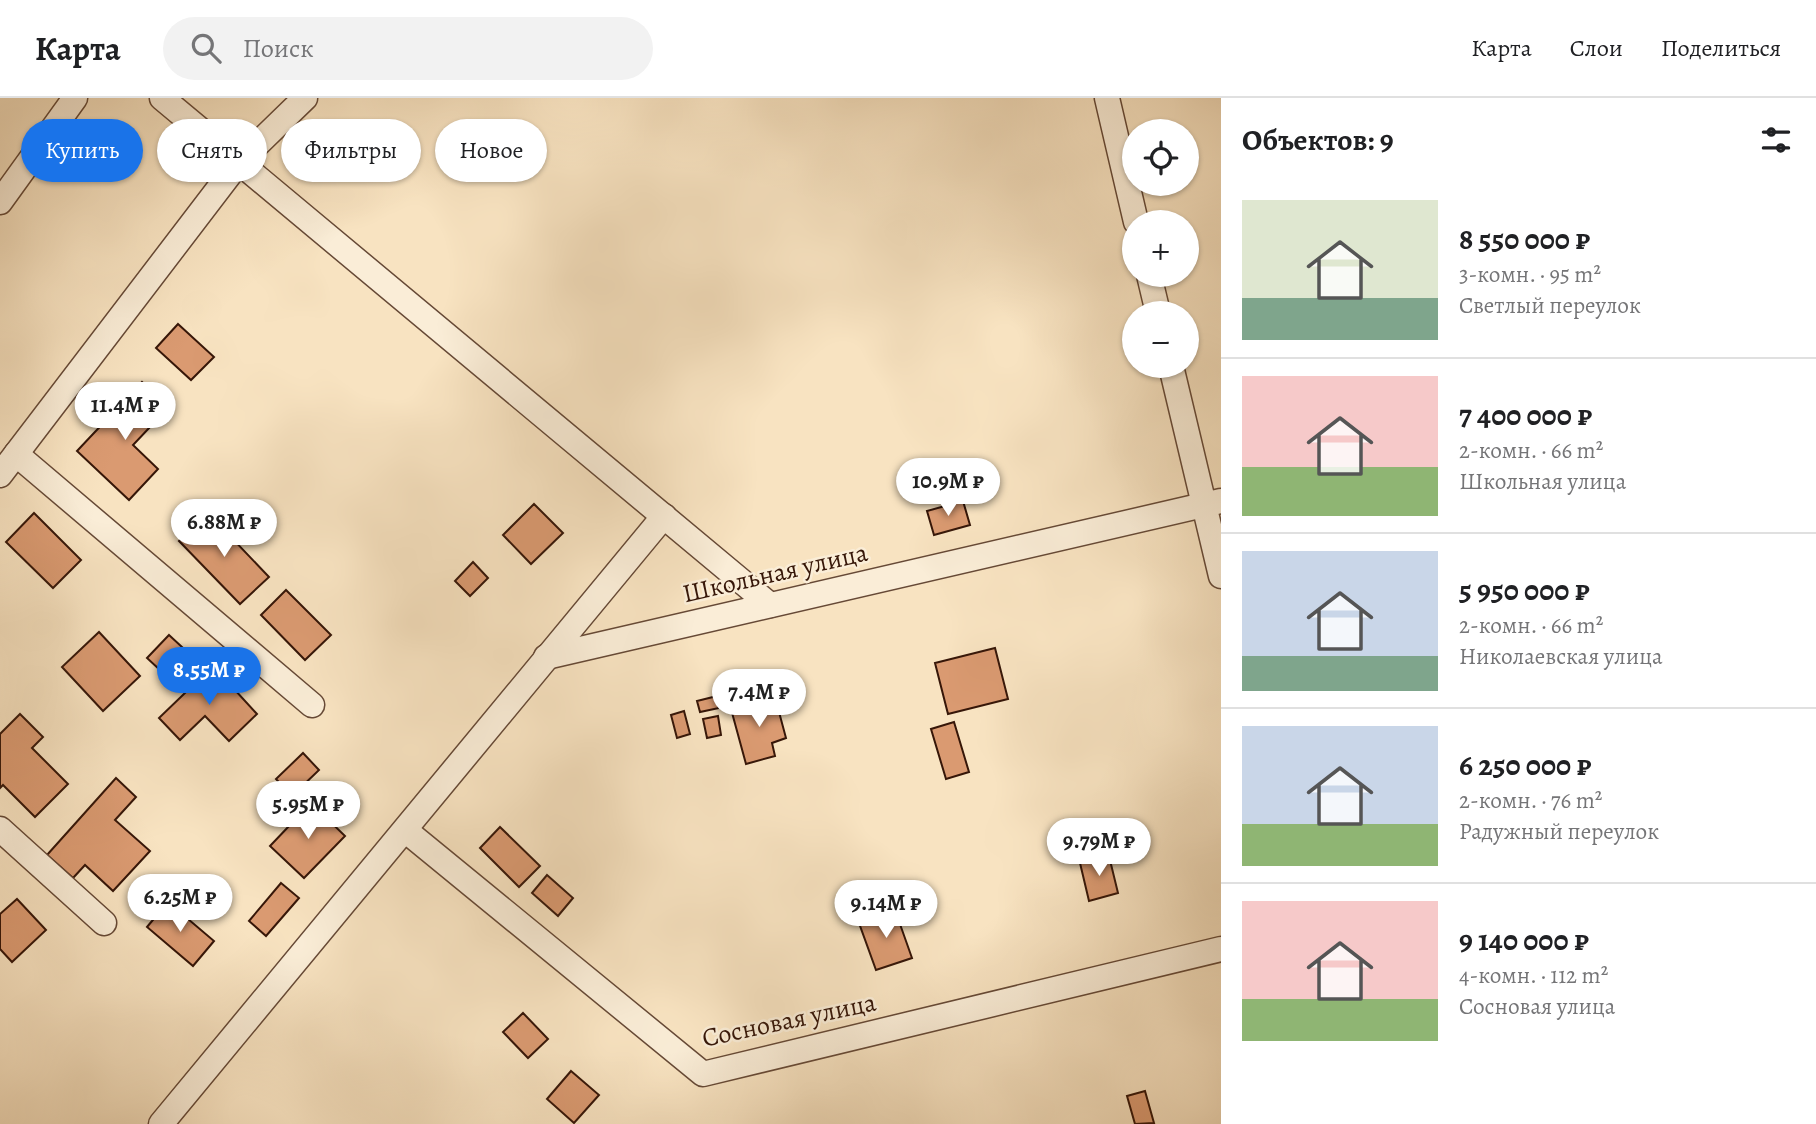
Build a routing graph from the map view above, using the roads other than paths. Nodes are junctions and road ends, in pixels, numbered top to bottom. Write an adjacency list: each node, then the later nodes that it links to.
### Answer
1 (75, 98): 9 (street)
2 (162, 98): 5 (street)
3 (305, 98): 6 (street)
4 (1107, 98): 10 (street)
5 (187, 119)
6 (267, 135)
7 (224, 182): 12 (street)
8 (263, 182): 15 (street)
9 (0, 202)
10 (1133, 210)
11 (1175, 378): 14 (street)
12 (16, 454): 13 (street); 19 (street)
13 (0, 475)
14 (1212, 503): 16 (street); 17 (street, Школьная улица)
15 (664, 516): 17 (street); 18 (street)
16 (1221, 576)
17 (770, 605): 18 (street, Школьная улица)
18 (546, 657): 21 (street)
19 (312, 705)
20 (0, 829): 22 (street)
21 (405, 830): 23 (street, Сосновая улица); 24 (street)
22 (104, 923)
23 (1221, 949)
24 (161, 1124)

